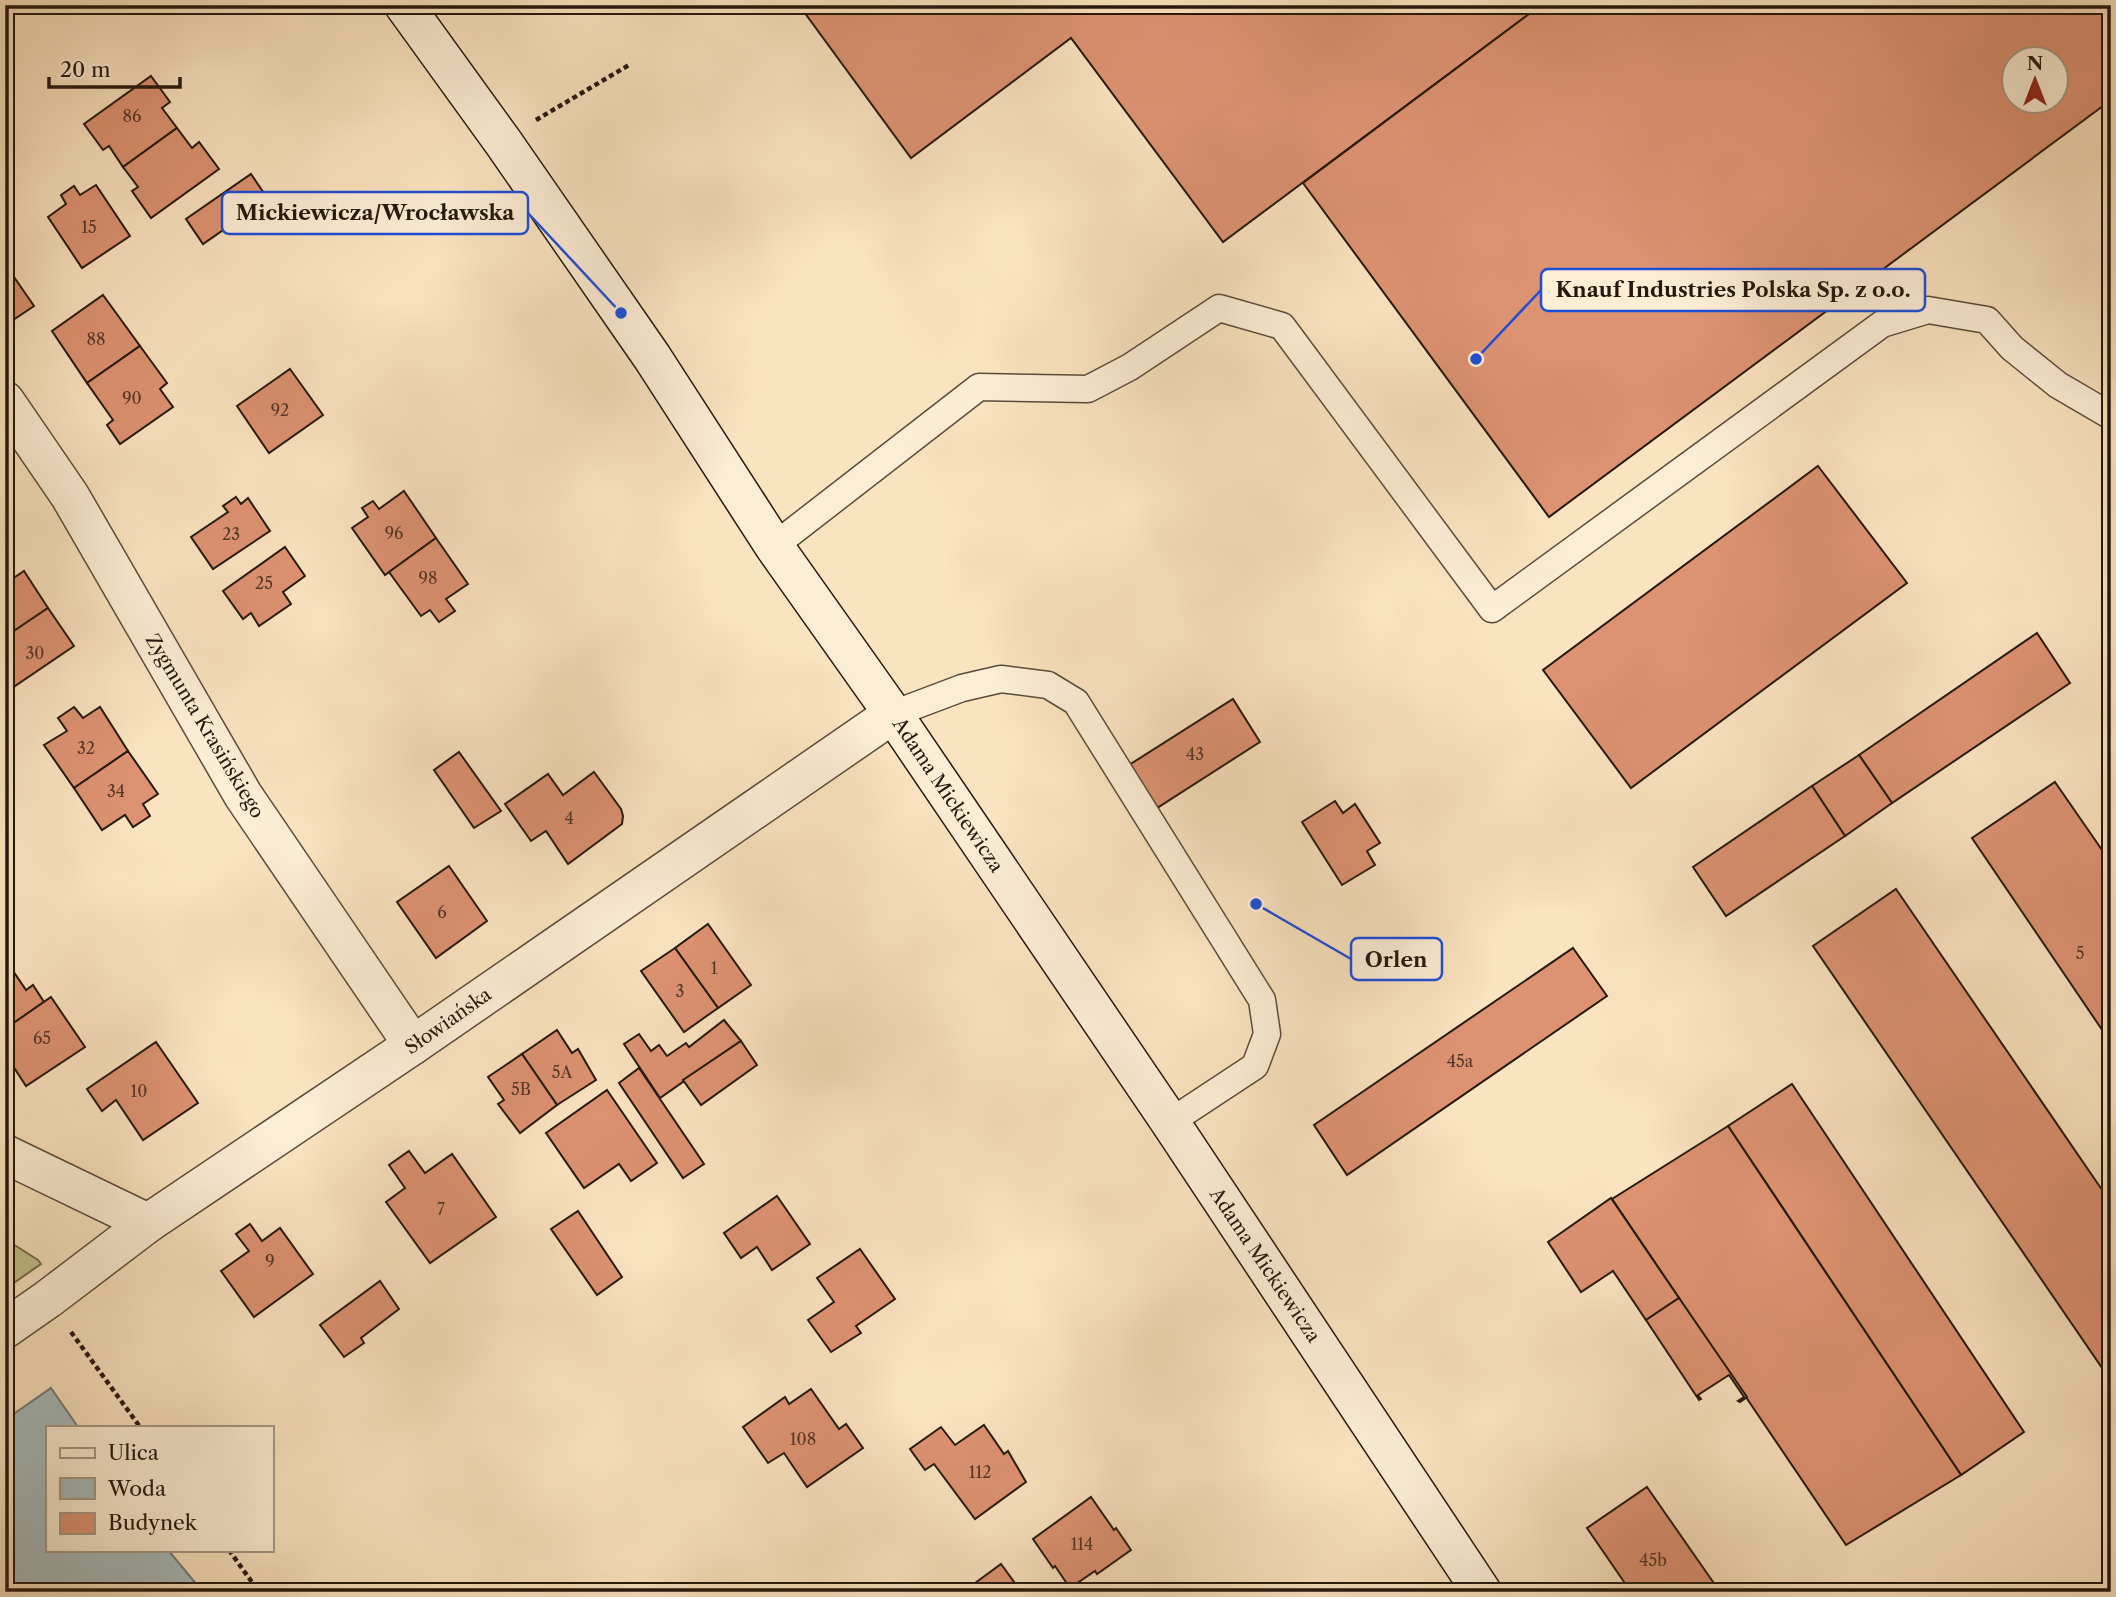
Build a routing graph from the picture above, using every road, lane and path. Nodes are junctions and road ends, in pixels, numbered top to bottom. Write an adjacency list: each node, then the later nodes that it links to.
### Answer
1 (404, 5): 6 (street, Adama Mickiewicza)
2 (629, 65): 3 (path)
3 (529, 125)
4 (5, 401): 8 (street, Zygmunta Krasińskiego)
5 (2111, 416): 6 (lane)
6 (774, 546): 7 (street, Adama Mickiewicza)
7 (893, 714): 8 (street, Słowiańska); 9 (street, Adama Mickiewicza); 9 (lane)
8 (413, 1045): 11 (street, Słowiańska)
9 (1170, 1122): 17 (street, Adama Mickiewicza)
10 (5, 1154): 11 (street)
11 (148, 1223): 12 (street, Słowiańska)
12 (5, 1329)
13 (70, 1332): 14 (path)
14 (139, 1426)
15 (230, 1552): 16 (path)
16 (260, 1592)
17 (1482, 1592)

